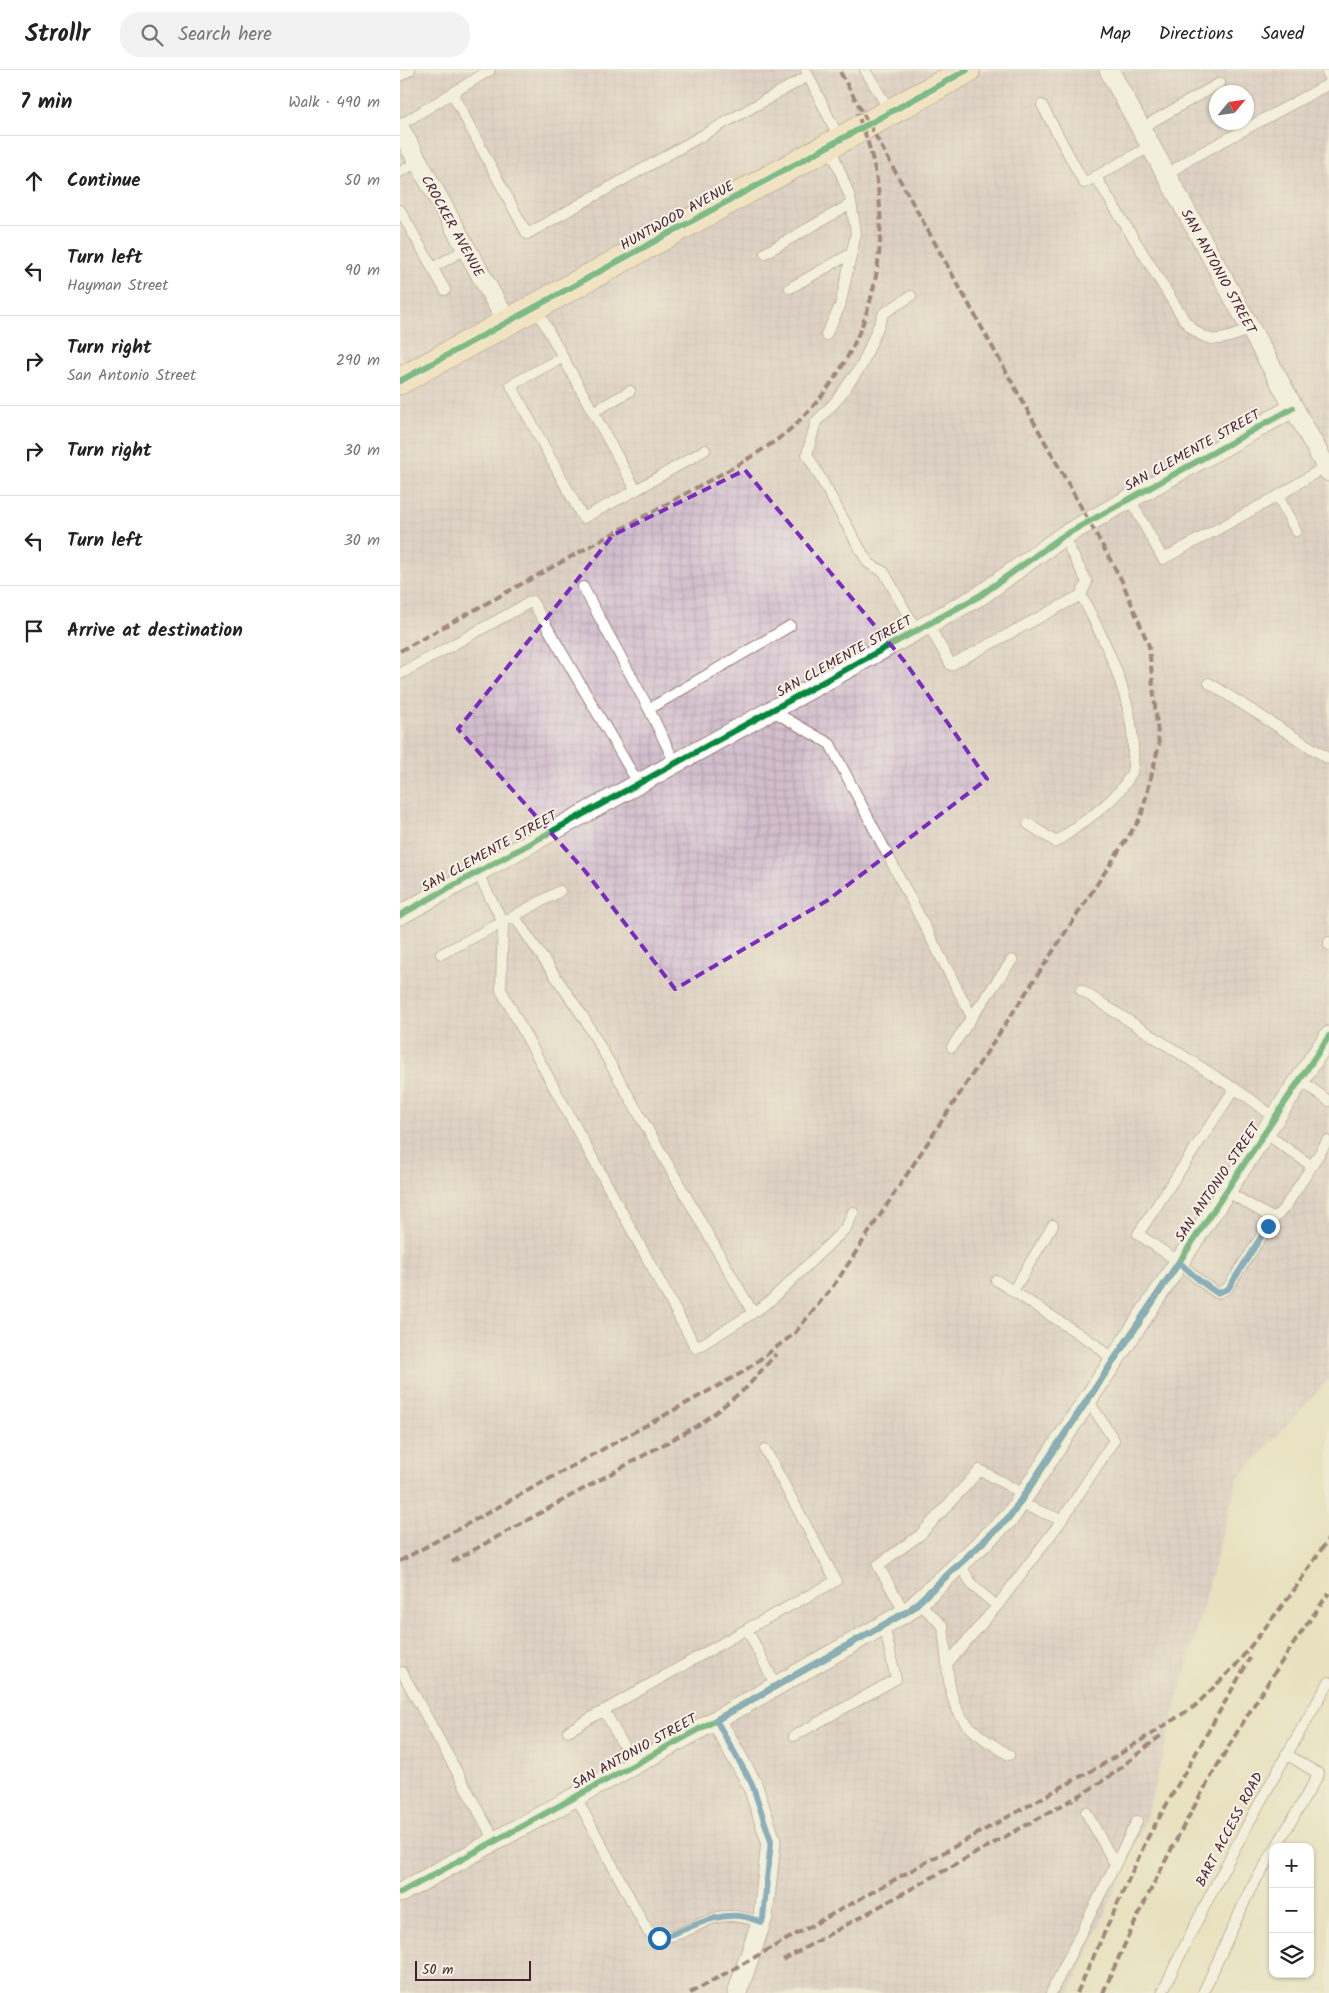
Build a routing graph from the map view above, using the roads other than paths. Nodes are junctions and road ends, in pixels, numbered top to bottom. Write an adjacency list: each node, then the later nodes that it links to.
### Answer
1 (410, 70): 8 (lane)
2 (490, 70): 12 (lane)
3 (865, 70): 14 (lane)
4 (966, 70): 14 (street, HUNTWOOD AVENUE)
5 (1109, 70): 16 (street, SAN ANTONIO STREET)
6 (1326, 70): 9 (lane)
7 (807, 73): 12 (lane); 18 (lane)
8 (400, 76)
9 (1329, 76)
10 (1220, 83): 16 (lane)
11 (1329, 84): 22 (lane)
12 (452, 93): 15 (lane)
13 (1042, 106): 23 (lane)
14 (891, 111): 18 (street, HUNTWOOD AVENUE)
15 (400, 125)
16 (1141, 128): 19 (street, SAN ANTONIO STREET)
17 (400, 129): 20 (street, CROCKER AVENUE)
18 (835, 142): 24 (lane); 33 (street, HUNTWOOD AVENUE)
19 (1151, 146): 22 (street, SAN ANTONIO STREET); 23 (lane)
20 (418, 162): 21 (lane); 26 (street, CROCKER AVENUE)
21 (400, 172)
22 (1166, 175): 35 (street, SAN ANTONIO STREET)
23 (1095, 176): 35 (lane)
24 (851, 204): 27 (lane); 28 (lane)
25 (400, 210): 29 (lane)
26 (466, 249): 29 (lane); 34 (street, CROCKER AVENUE)
27 (765, 253)
28 (852, 253): 30 (lane); 36 (lane)
29 (432, 268): 31 (lane)
30 (790, 288)
31 (444, 290)
32 (911, 296): 52 (lane)
33 (535, 307): 34 (street, HUNTWOOD AVENUE); 37 (lane)
34 (507, 322): 38 (street, HUNTWOOD AVENUE)
35 (1251, 329): 40 (street, SAN ANTONIO STREET)
36 (826, 335)
37 (563, 357): 41 (lane); 44 (lane)
38 (400, 381)
39 (630, 391): 41 (lane)
40 (1294, 408): 43 (street, SAN ANTONIO STREET); 46 (street, SAN CLEMENTE STREET)
41 (593, 412): 44 (lane)
42 (705, 450): 44 (lane)
43 (1327, 469): 45 (lane)
44 (636, 490)
45 (1278, 496): 46 (lane); 47 (lane)
46 (1130, 499): 48 (street, SAN CLEMENTE STREET)
47 (1296, 530)
48 (1063, 536): 50 (lane); 52 (street, SAN CLEMENTE STREET)
49 (583, 587): 55 (lane)
50 (1081, 595): 52 (lane); 60 (lane)
51 (790, 626): 55 (lane)
52 (922, 627): 56 (street, SAN CLEMENTE STREET)
53 (400, 674): 59 (lane)
54 (1209, 683): 57 (lane)
55 (649, 709): 58 (lane)
56 (771, 710): 58 (street, SAN CLEMENTE STREET); 69 (lane)
57 (1329, 759)
58 (675, 763): 59 (street, SAN CLEMENTE STREET)
59 (638, 784): 61 (street, SAN CLEMENTE STREET)
60 (1028, 824)
61 (477, 872): 63 (street, SAN CLEMENTE STREET); 65 (lane)
62 (560, 891): 64 (lane)
63 (400, 915)
64 (514, 916): 65 (lane); 85 (lane)
65 (503, 922): 66 (lane); 85 (lane)
66 (441, 954)
67 (1012, 960): 69 (lane)
68 (1081, 990): 73 (lane)
69 (972, 1017): 71 (lane)
70 (1329, 1036): 72 (street, SAN ANTONIO STREET)
71 (952, 1047)
72 (1300, 1080): 74 (lane); 75 (street, SAN ANTONIO STREET)
73 (1235, 1088): 75 (lane); 82 (lane)
74 (1329, 1101)
75 (1270, 1125): 77 (lane); 78 (street, SAN ANTONIO STREET)
76 (1327, 1141): 77 (lane)
77 (1312, 1166): 80 (lane)
78 (1226, 1192): 80 (lane); 82 (street, SAN ANTONIO STREET)
79 (853, 1212): 85 (lane)
80 (1274, 1220): 82 (lane)
81 (1053, 1226): 84 (lane)
82 (1179, 1262): 86 (street, SAN ANTONIO STREET)
83 (996, 1280): 84 (lane)
84 (1013, 1291): 86 (lane)
85 (753, 1313)
86 (1114, 1361): 87 (street, SAN ANTONIO STREET)
87 (1088, 1400): 89 (street, SAN ANTONIO STREET); 90 (lane)
88 (765, 1448): 95 (lane)
89 (1022, 1499): 90 (lane); 91 (street, SAN ANTONIO STREET); 93 (lane)
90 (1062, 1520): 92 (lane)
91 (960, 1564): 92 (lane); 93 (street, SAN ANTONIO STREET)
92 (997, 1606): 96 (lane)
93 (912, 1607): 94 (street, SAN ANTONIO STREET); 96 (lane)
94 (884, 1625): 99 (street, SAN ANTONIO STREET); 103 (lane)
95 (747, 1629): 99 (lane); 100 (lane)
96 (947, 1664): 105 (lane)
97 (402, 1672): 110 (lane)
98 (1329, 1682): 104 (lane, BART ACCESS ROAD)
99 (776, 1686): 101 (street, SAN ANTONIO STREET)
100 (604, 1710): 102 (lane); 106 (lane)
101 (716, 1720): 106 (street, SAN ANTONIO STREET); 115 (street)
102 (568, 1731)
103 (794, 1736)
104 (1286, 1754): 111 (lane); 118 (lane, BART ACCESS ROAD)
105 (1009, 1755)
106 (634, 1765): 107 (street, SAN ANTONIO STREET)
107 (576, 1797): 110 (street, SAN ANTONIO STREET); 115 (lane)
108 (1086, 1812): 113 (lane)
109 (1137, 1821): 113 (lane)
110 (495, 1841): 114 (street, SAN ANTONIO STREET)
111 (1278, 1843)
112 (1269, 1859): 119 (lane)
113 (1115, 1864): 117 (lane)
114 (400, 1893)
115 (762, 1922): 116 (street)
116 (737, 1993)
117 (1052, 1993)
118 (1162, 1993)
119 (1203, 1993)

